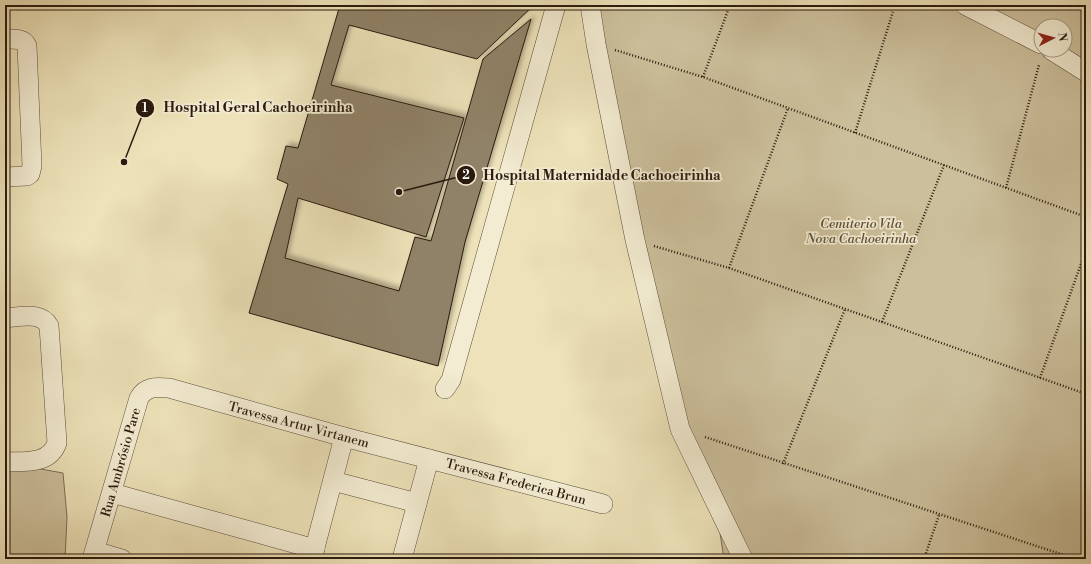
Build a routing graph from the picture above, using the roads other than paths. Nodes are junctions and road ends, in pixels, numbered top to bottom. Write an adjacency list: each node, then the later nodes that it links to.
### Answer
1 (556, 5): 11 (street)
2 (590, 5): 23 (street)
3 (965, 5): 5 (street)
4 (5, 39): 8 (street)
5 (1033, 44)
6 (1059, 58): 7 (street)
7 (1086, 72)
8 (5, 178)
9 (5, 318): 14 (street)
10 (169, 388): 12 (street, Travessa Artur Virtanem); 16 (street, Rua Ambrósio Pare)
11 (445, 389)
12 (344, 437): 13 (street, Travessa Artur Virtanem); 15 (street)
13 (429, 459): 17 (street); 18 (street, Travessa Frederica Brun)
14 (5, 462)
15 (333, 481): 17 (street); 19 (street)
16 (112, 493): 19 (street); 20 (street, Rua Ambrósio Pare)
17 (417, 503): 22 (street)
18 (603, 504)
19 (313, 554)
20 (94, 555): 21 (street)
21 (122, 559)
22 (402, 559)
23 (743, 559)

